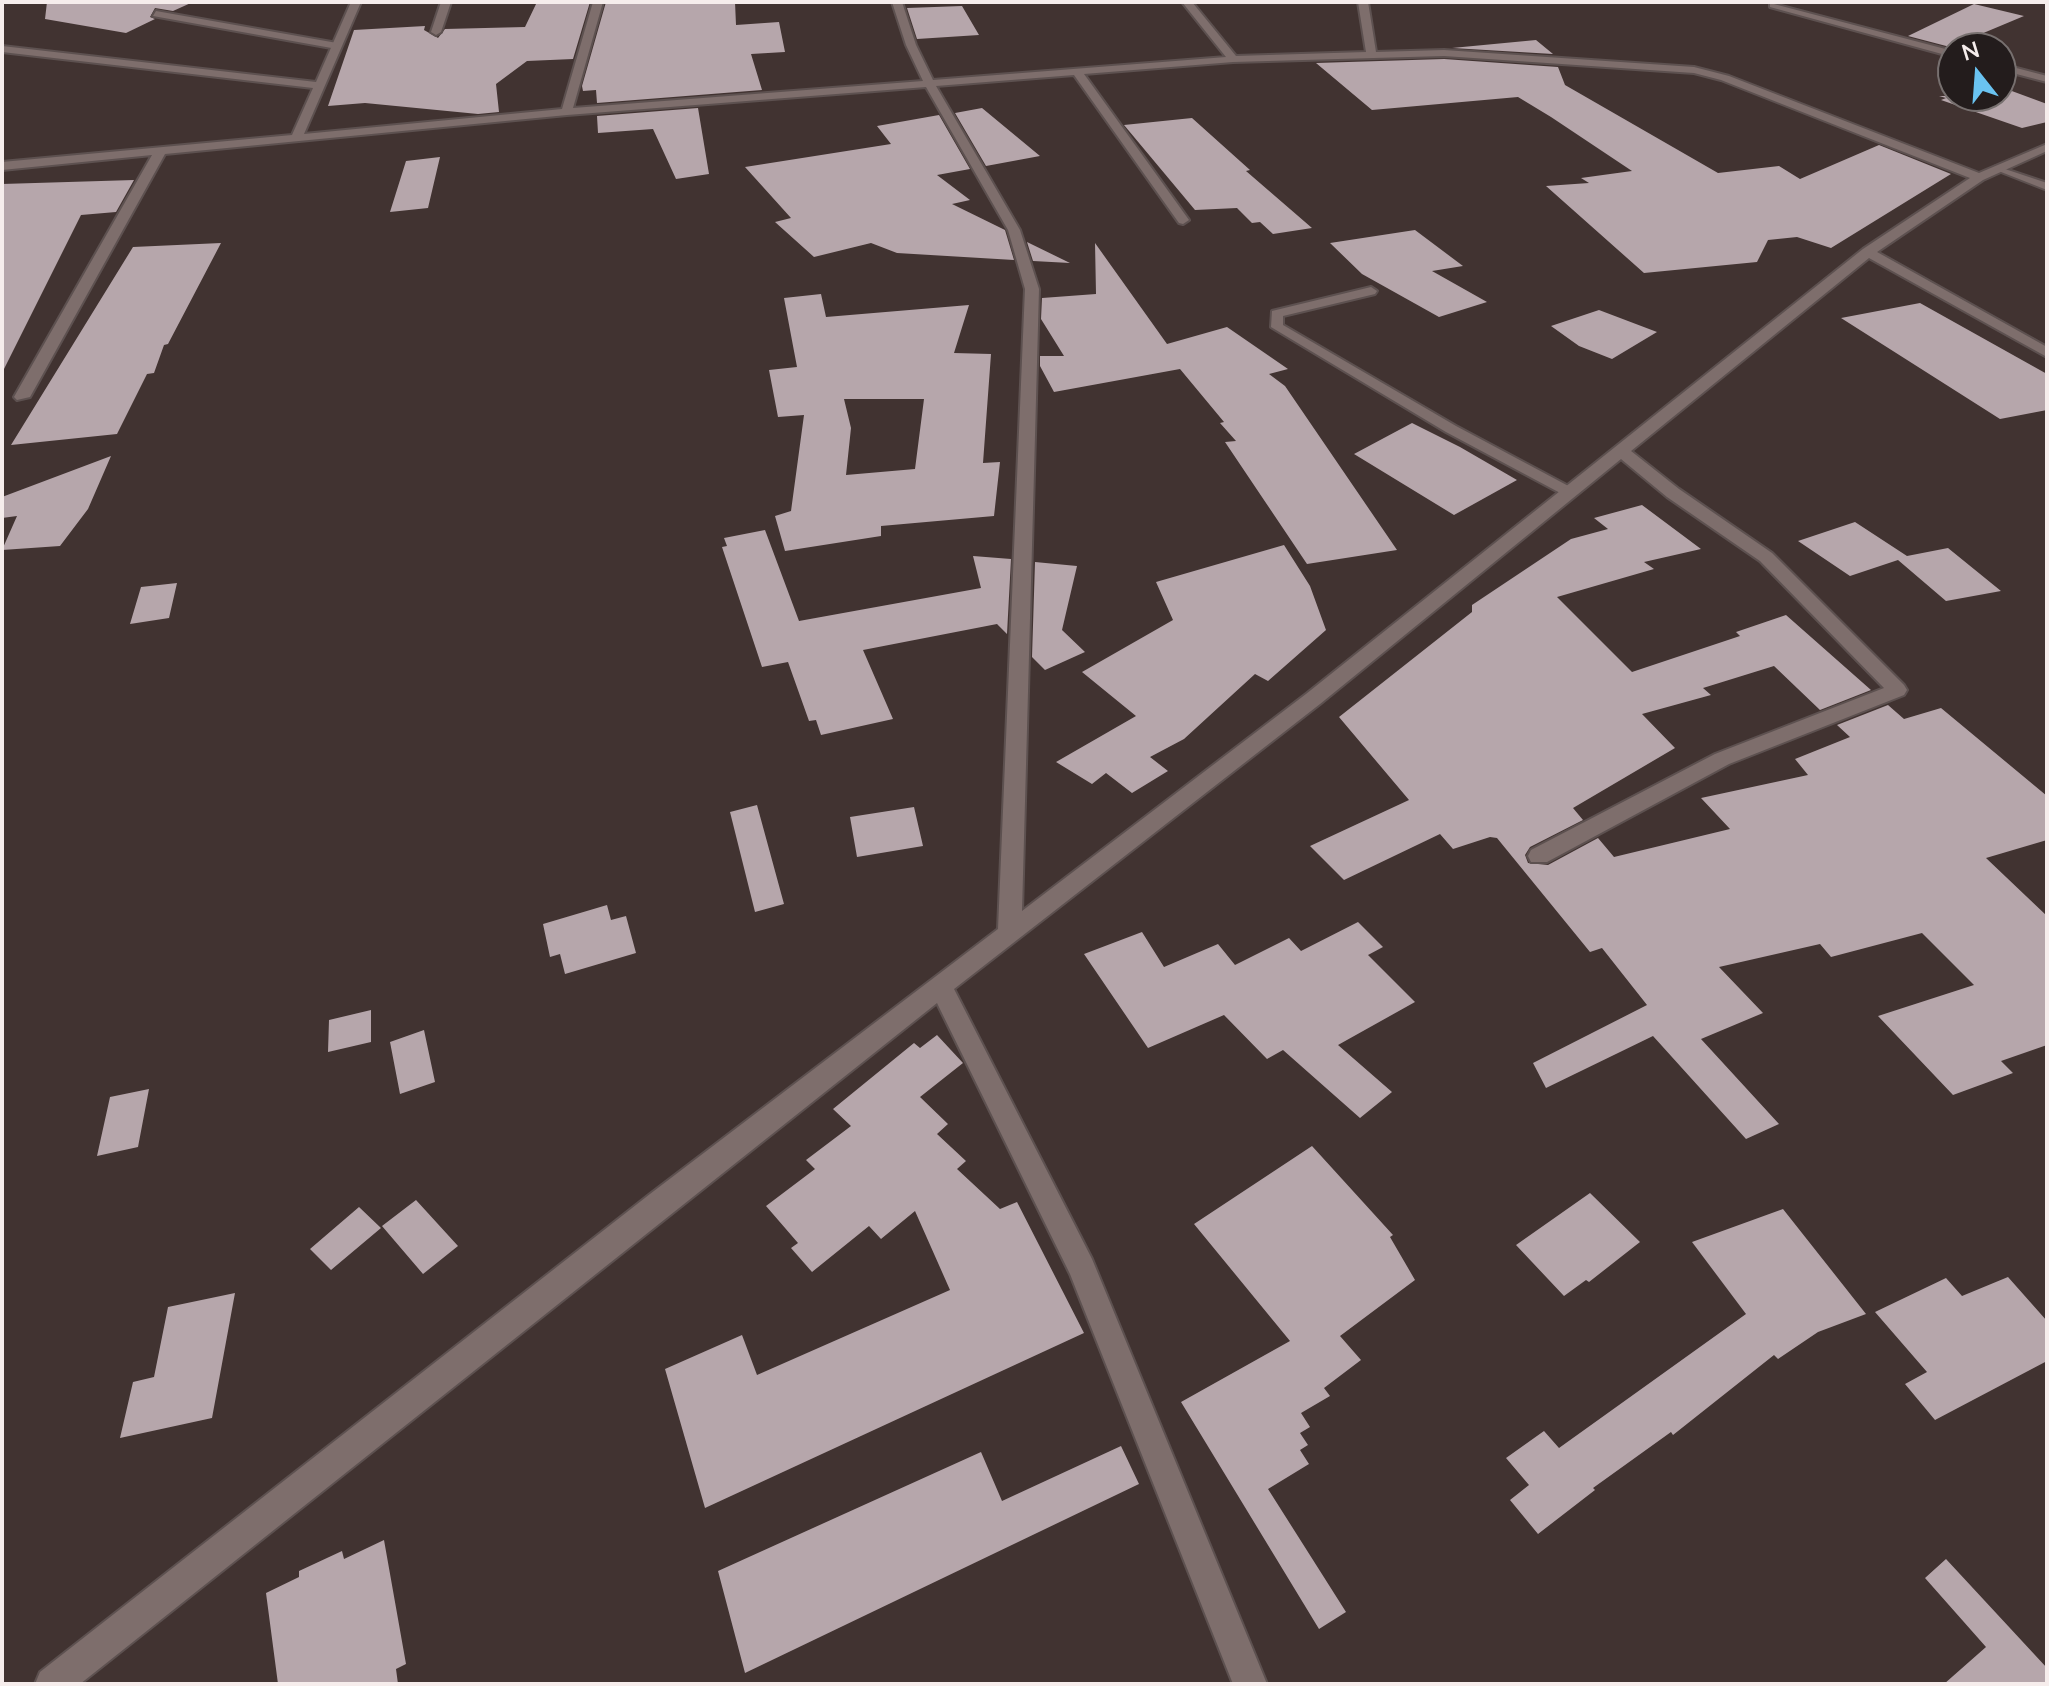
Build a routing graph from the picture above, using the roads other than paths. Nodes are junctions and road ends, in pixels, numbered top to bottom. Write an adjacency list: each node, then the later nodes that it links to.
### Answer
1 (356, 2): 10 (street)
2 (446, 2): 9 (street)
3 (598, 2): 20 (street)
4 (897, 2): 18 (street)
5 (1187, 2): 14 (street)
6 (1363, 2): 13 (street)
7 (1773, 5): 12 (street)
8 (156, 14): 10 (lane)
9 (436, 32)
10 (337, 46): 19 (street)
11 (2, 49): 19 (street)
12 (1937, 50)
13 (1371, 53): 14 (street); 25 (street)
14 (1233, 59): 16 (street)
15 (2017, 71): 17 (street)
16 (1077, 72): 18 (street); 27 (street)
17 (2047, 79)
18 (930, 84): 20 (street); 35 (street)
19 (319, 86): 21 (street)
20 (567, 112): 21 (street)
21 (298, 135): 23 (street)
22 (2047, 147): 25 (street)
23 (161, 150): 24 (street); 31 (street)
24 (2, 166)
25 (1990, 173): 26 (lane); 28 (street)
26 (2047, 187)
27 (1183, 220)
28 (1868, 252): 30 (street); 32 (street)
29 (1371, 291): 33 (lane)
30 (2047, 353)
31 (22, 397)
32 (1621, 451): 33 (street); 34 (street)
33 (1569, 492): 35 (street)
34 (1539, 856)
35 (1010, 932): 36 (street)
36 (940, 985): 37 (street); 38 (street)
37 (52, 1684)
38 (1250, 1684)

